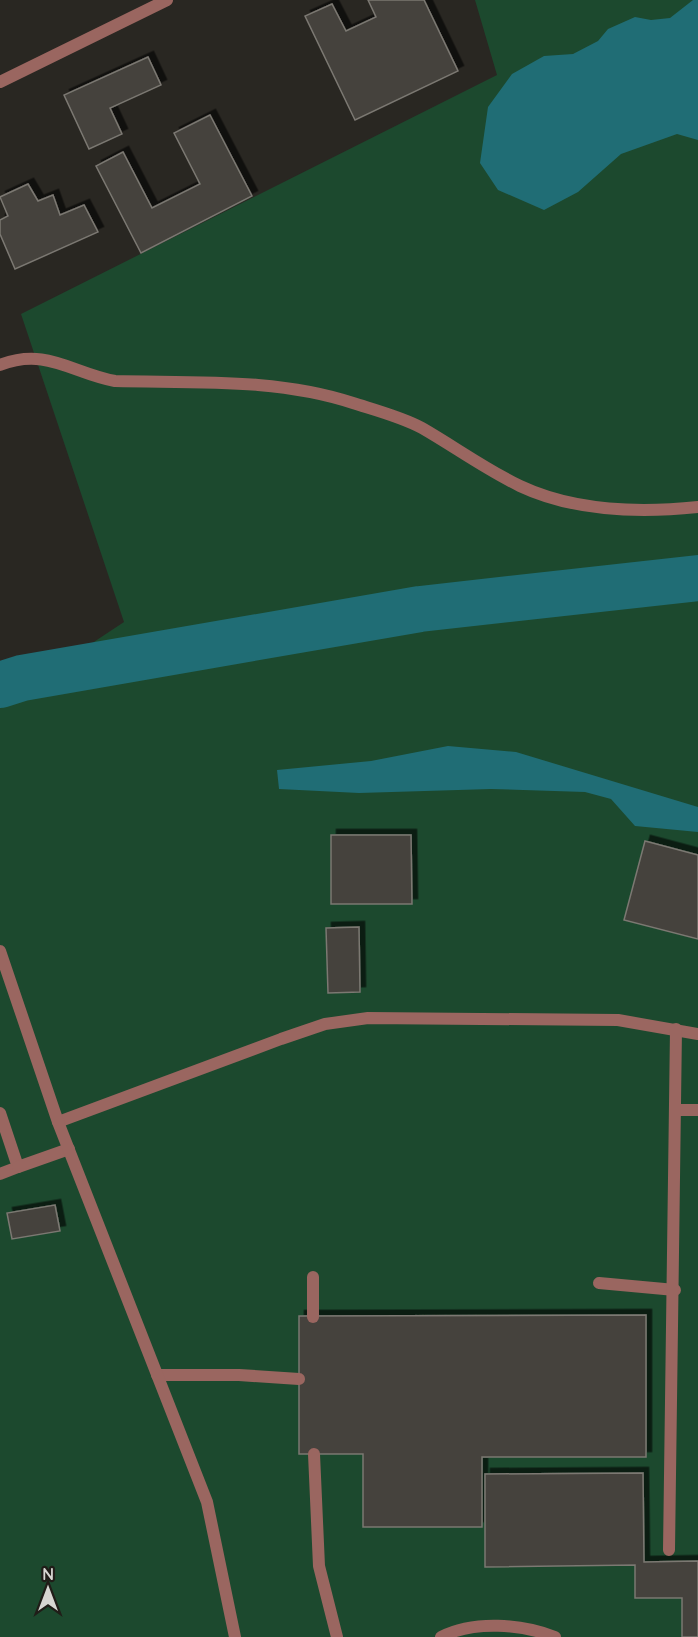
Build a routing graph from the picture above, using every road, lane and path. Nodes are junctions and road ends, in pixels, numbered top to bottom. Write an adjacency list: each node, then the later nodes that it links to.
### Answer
1 (167, 0): 2 (street)
2 (0, 82)
3 (0, 365): 4 (street)
4 (698, 507)
5 (0, 951): 11 (street)
6 (676, 1029): 7 (street); 8 (street); 11 (street)
7 (698, 1034)
8 (676, 1110): 9 (street); 17 (street)
9 (698, 1110)
10 (0, 1113): 13 (street)
11 (58, 1122): 12 (street)
12 (69, 1149): 13 (street); 19 (street)
13 (18, 1167): 14 (street)
14 (0, 1174)
15 (313, 1276): 18 (street)
16 (599, 1283): 17 (street)
17 (675, 1290): 22 (street)
18 (313, 1317)
19 (157, 1376): 20 (street); 23 (street)
20 (299, 1379)
21 (314, 1454): 24 (street)
22 (669, 1550)
23 (235, 1637)
24 (338, 1637)
25 (441, 1637): 26 (street)
26 (555, 1637)

